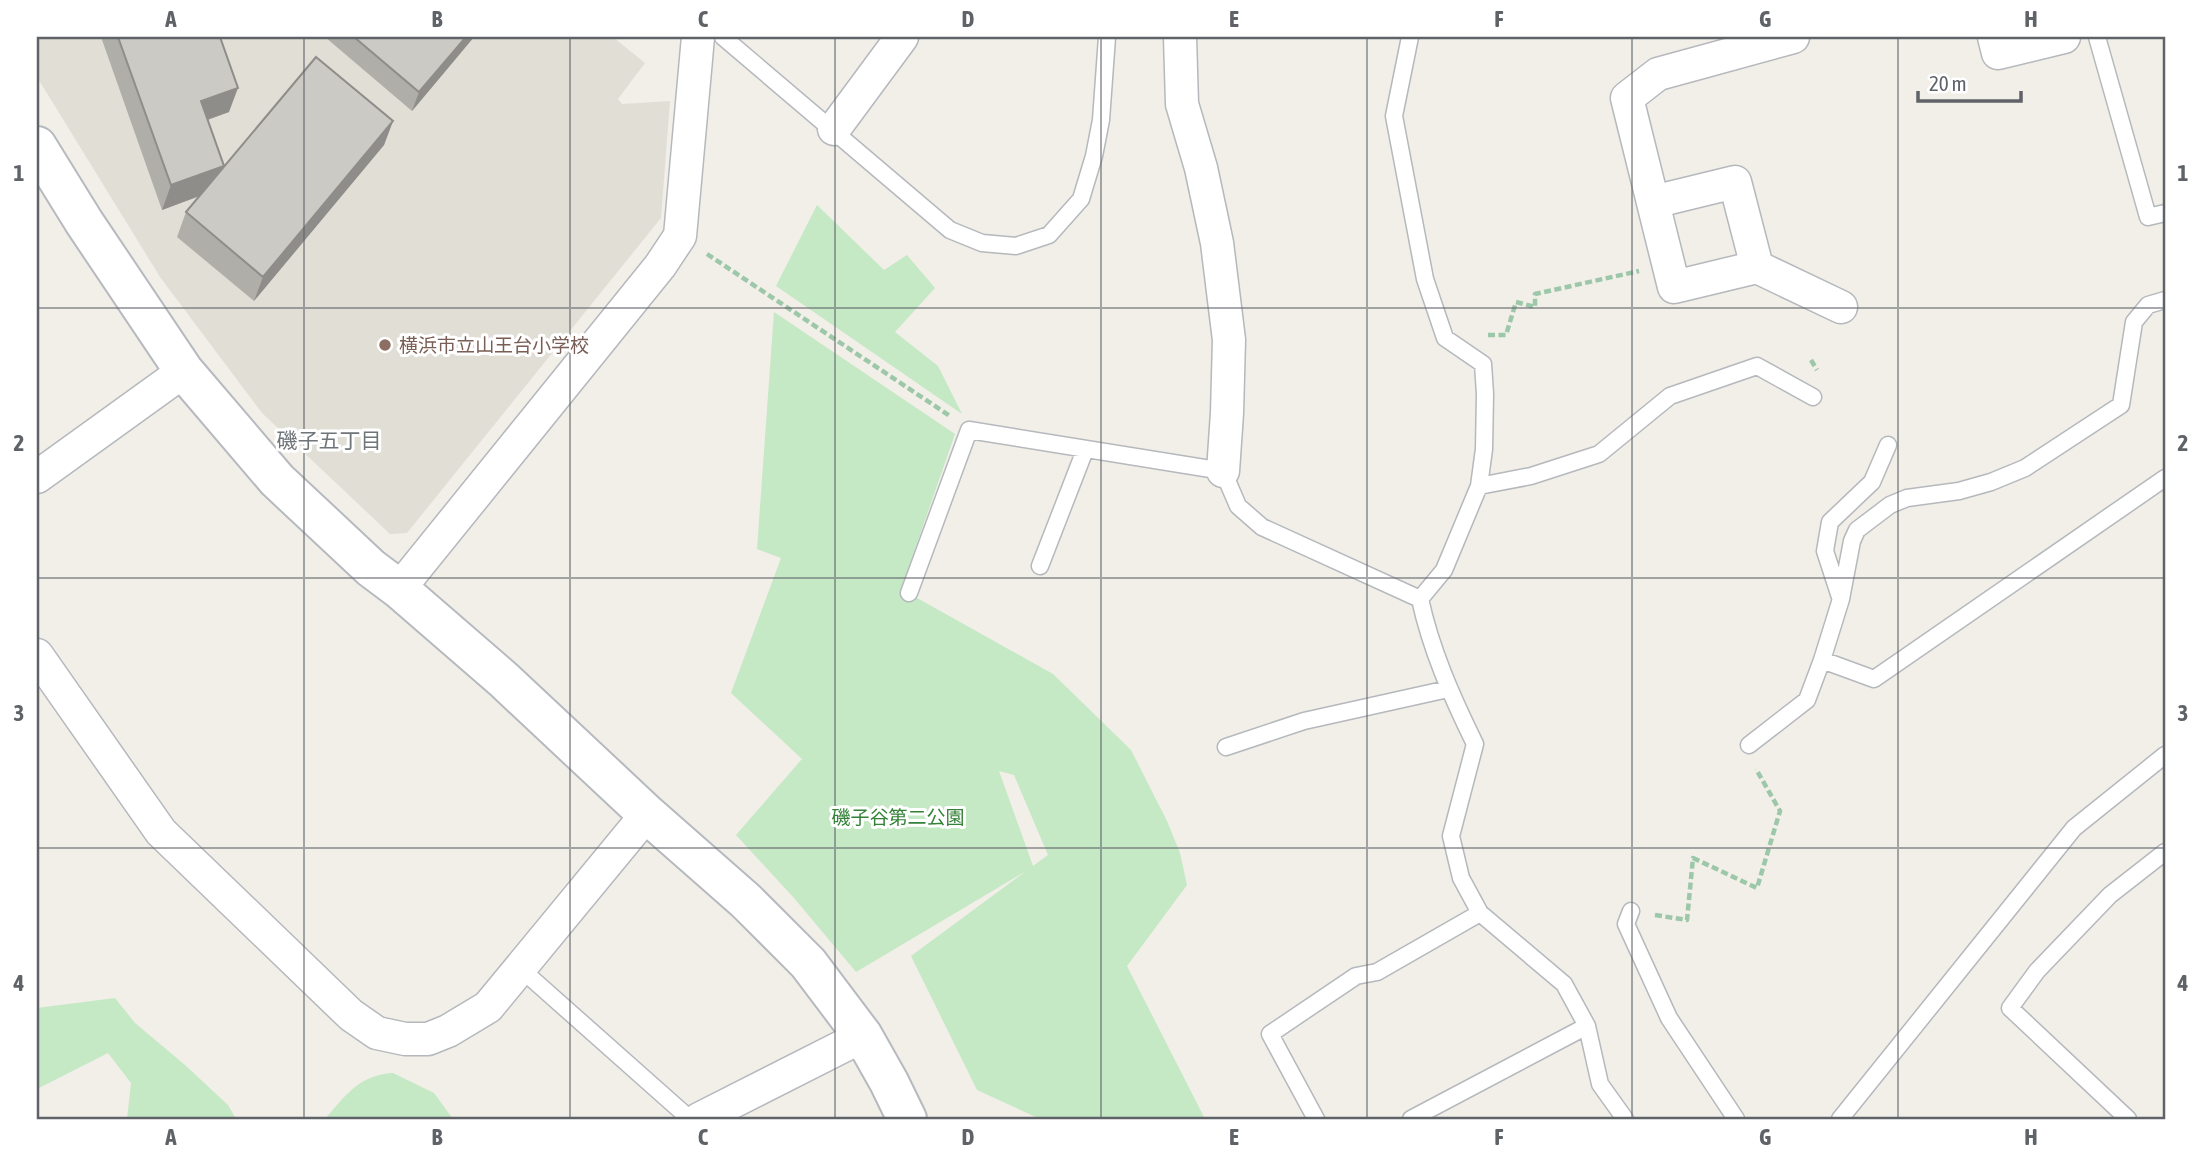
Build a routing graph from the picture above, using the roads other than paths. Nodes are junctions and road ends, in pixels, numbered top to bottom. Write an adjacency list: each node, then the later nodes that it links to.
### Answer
1 (698, 37): 27 (street)
2 (723, 37): 11 (lane)
3 (902, 37): 11 (street)
4 (1107, 37): 11 (lane)
5 (1180, 37): 22 (street)
6 (1410, 37): 25 (lane)
7 (1793, 37): 13 (street)
8 (1994, 37): 9 (street)
9 (2064, 37)
10 (2097, 37): 14 (lane)
11 (834, 129)
12 (37, 146): 18 (street)
13 (1653, 202): 15 (street); 15 (street)
14 (2165, 213)
15 (1757, 267): 17 (street)
16 (2165, 300): 29 (lane)
17 (1842, 307)
18 (184, 371): 23 (street); 27 (street)
19 (1813, 397): 25 (lane)
20 (1888, 444): 29 (lane)
21 (1085, 450): 22 (lane); 26 (lane); 28 (lane)
22 (1223, 471): 30 (lane)
23 (37, 477)
24 (2165, 478): 32 (lane)
25 (1479, 486): 30 (lane)
26 (1041, 566)
27 (399, 589): 37 (street)
28 (909, 593)
29 (1840, 598): 32 (lane)
30 (1420, 599): 33 (lane)
31 (37, 654): 41 (street)
32 (1822, 660): 34 (lane)
33 (1448, 690): 35 (lane); 40 (lane)
34 (1749, 745)
35 (1226, 747)
36 (2165, 755): 51 (lane)
37 (647, 814): 41 (street); 43 (street)
38 (2165, 852): 52 (lane)
39 (1631, 911): 50 (lane)
40 (1480, 913): 42 (lane); 47 (lane)
41 (521, 969): 44 (lane)
42 (1587, 1026): 48 (lane); 49 (lane)
43 (863, 1036): 45 (street); 46 (street)
44 (690, 1119)
45 (699, 1119)
46 (906, 1119)
47 (1316, 1119)
48 (1412, 1119)
49 (1625, 1119)
50 (1735, 1119)
51 (1840, 1119)
52 (2128, 1119)

